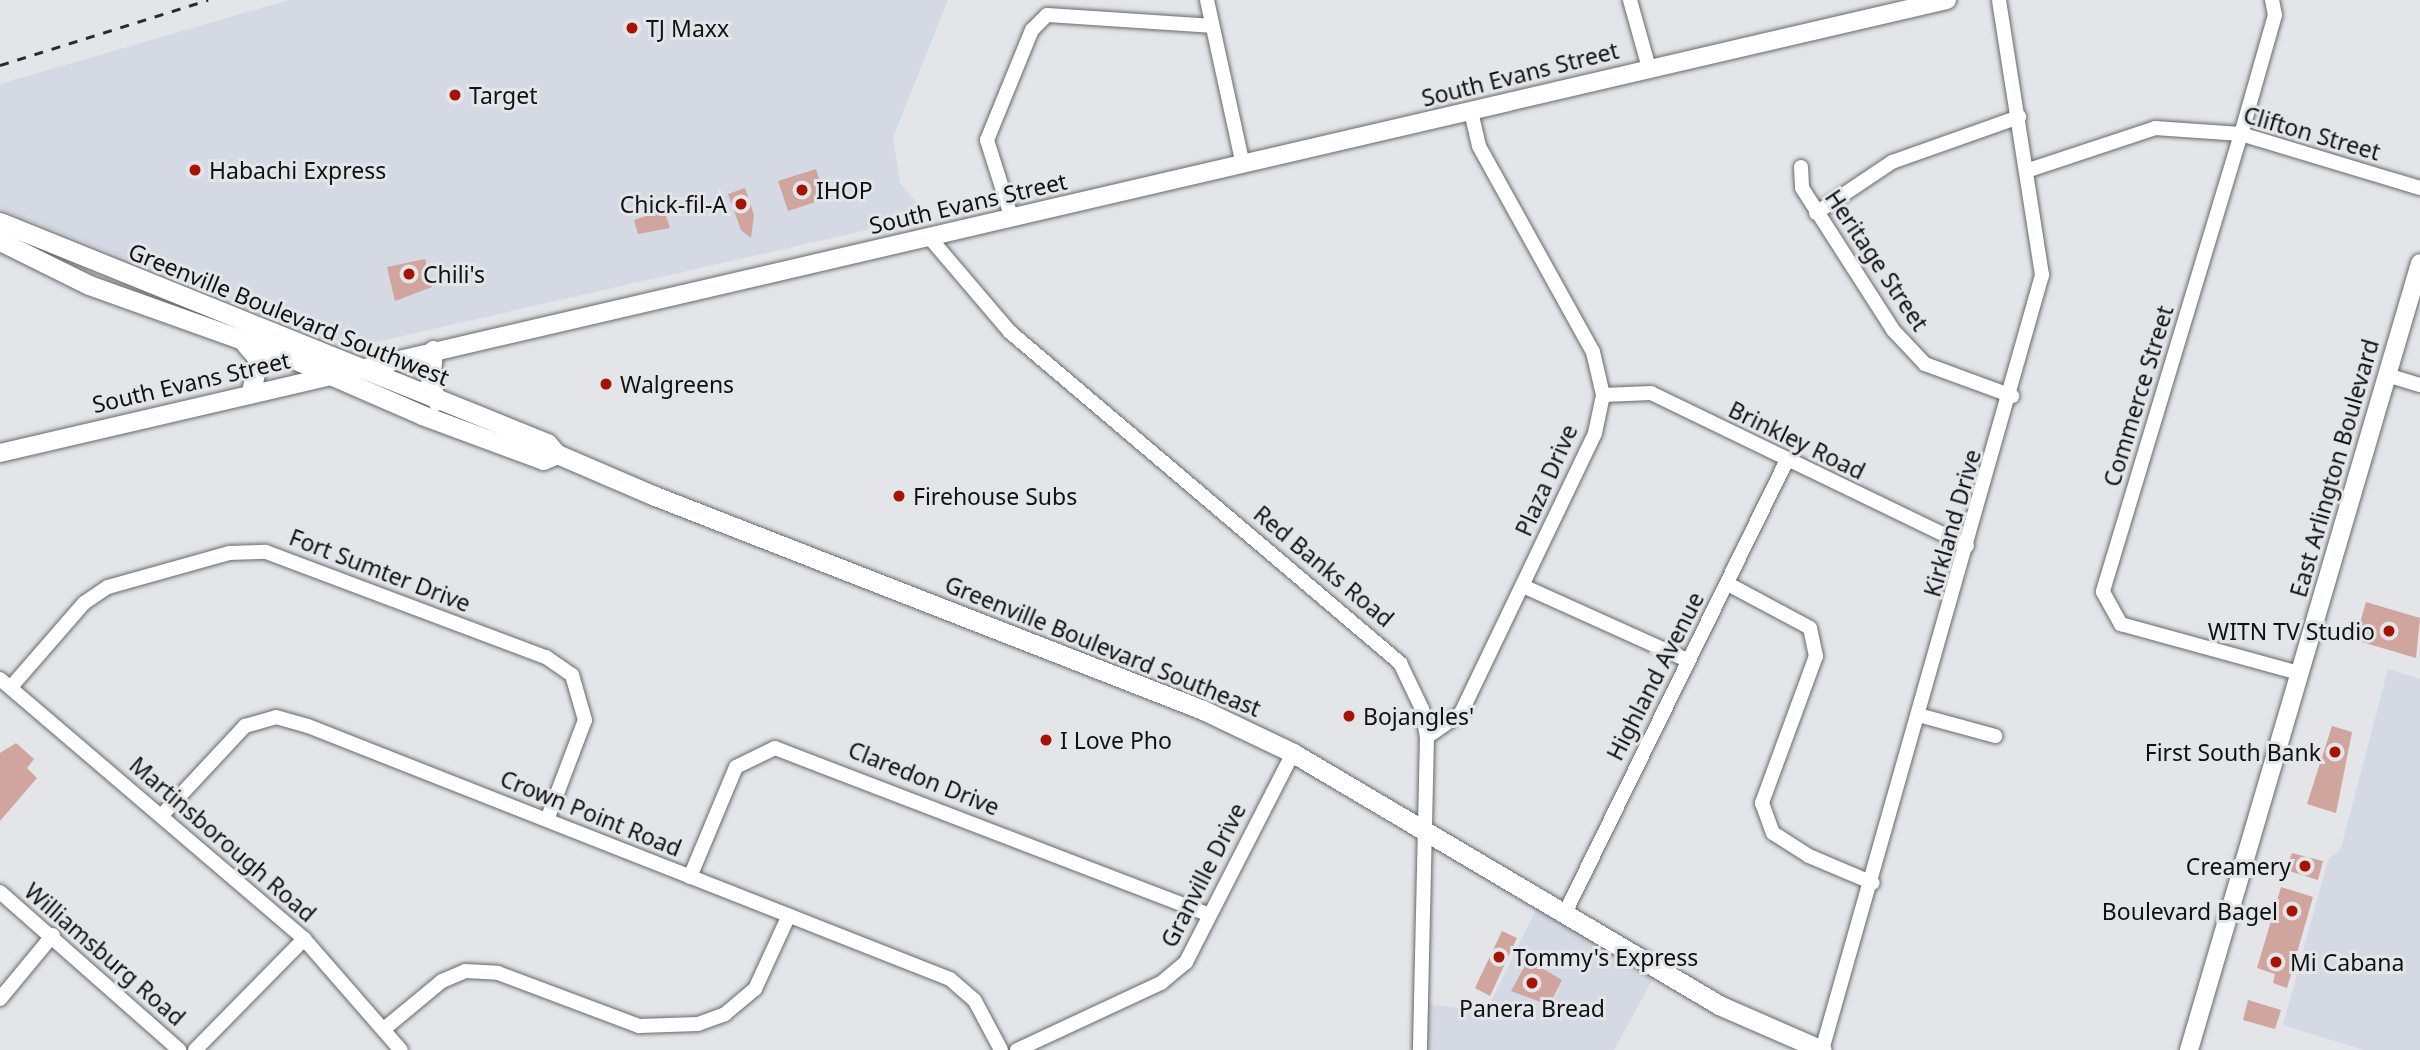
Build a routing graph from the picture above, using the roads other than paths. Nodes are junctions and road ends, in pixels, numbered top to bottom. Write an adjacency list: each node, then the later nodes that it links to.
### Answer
1 (1207, 0): 6 (street)
2 (1630, 0): 7 (street)
3 (1947, 0): 7 (main road, South Evans Street)
4 (1999, 0): 9 (street, Kirkland Drive)
5 (2272, 0): 10 (street, Commerce Street)
6 (1211, 26): 11 (street); 16 (street)
7 (1649, 68): 8 (main road, South Evans Street)
8 (1471, 112): 11 (main road, South Evans Street); 30 (street, Plaza Drive)
9 (2019, 117): 13 (street, Kirkland Drive); 15 (street)
10 (2241, 134): 13 (street, Clifton Street); 14 (street, Clifton Street); 40 (street, Commerce Street)
11 (1243, 165): 16 (main road, South Evans Street)
12 (1801, 167): 15 (street, Heritage Street)
13 (2029, 170): 31 (street, Kirkland Drive)
14 (2420, 188)
15 (1816, 213): 31 (street, Heritage Street)
16 (1012, 219): 19 (main road, South Evans Street)
17 (0, 222): 21 (highway, Greenville Boulevard Southwest)
18 (0, 232): 21 (highway)
19 (930, 238): 24 (main road, South Evans Street); 44 (street, Red Banks Road)
20 (0, 241): 21 (highway, Greenville Boulevard Southwest)
21 (24, 243): 23 (highway, Greenville Boulevard Southwest); 25 (highway, Greenville Boulevard Southwest)
22 (2420, 263): 27 (main road, East Arlington Boulevard)
23 (240, 338): 26 (highway, Greenville Boulevard Southwest); 29 (highway)
24 (433, 350): 25 (main road, South Evans Street); 32 (highway)
25 (354, 369): 26 (main road, South Evans Street); 32 (highway, Greenville Boulevard Southwest)
26 (329, 375): 29 (main road, South Evans Street); 34 (highway, Greenville Boulevard Southeast)
27 (2386, 375): 28 (street); 40 (main road, East Arlington Boulevard)
28 (2420, 385)
29 (251, 393): 33 (main road, South Evans Street)
30 (1602, 395): 35 (street, Brinkley Road); 38 (street, Plaza Drive)
31 (2012, 396): 36 (street, Kirkland Drive)
32 (437, 401): 34 (highway, Greenville Boulevard Southwest)
33 (0, 453)
34 (556, 454): 45 (highway, Greenville Boulevard Southeast)
35 (1786, 462): 36 (street, Brinkley Road); 37 (street, Highland Avenue)
36 (1967, 546): 42 (street, Kirkland Drive)
37 (1728, 584): 39 (street, Highland Avenue); 50 (street)
38 (1523, 586): 39 (street); 44 (street, Plaza Drive)
39 (1687, 660): 52 (street, Highland Avenue)
40 (2299, 673): 66 (main road, East Arlington Boulevard)
41 (5, 683): 46 (street, Martinsborough Road); 47 (street, Fort Sumter Drive)
42 (1922, 716): 43 (street); 50 (street, Kirkland Drive)
43 (1995, 736)
44 (1427, 737): 48 (street, Red Banks Road)
45 (1293, 753): 48 (highway, Greenville Boulevard Southeast); 53 (street, Granville Drive)
46 (162, 816): 47 (street, Crown Point Road); 56 (street, Martinsborough Road)
47 (547, 820): 49 (street, Crown Point Road)
48 (1426, 831): 52 (highway, Greenville Boulevard Southeast); 64 (street, Red Banks Road)
49 (690, 877): 53 (street, Claredon Drive); 54 (street, Crown Point Road)
50 (1873, 883): 65 (street, Kirkland Drive)
51 (0, 892): 55 (street, Williamsburg Road)
52 (1566, 911): 65 (highway, Greenville Boulevard Southeast)
53 (1207, 914): 63 (street, Granville Drive)
54 (789, 915): 58 (street); 62 (street, Crown Point Road)
55 (53, 935): 57 (street); 59 (street, Williamsburg Road)
56 (304, 939): 58 (street, Martinsborough Road); 60 (street)
57 (0, 999)
58 (384, 1029): 61 (street, Martinsborough Road)
59 (179, 1050)
60 (195, 1050)
61 (401, 1050)
62 (1001, 1050)
63 (1017, 1050)
64 (1420, 1050)
65 (1822, 1050)
66 (2189, 1050)

